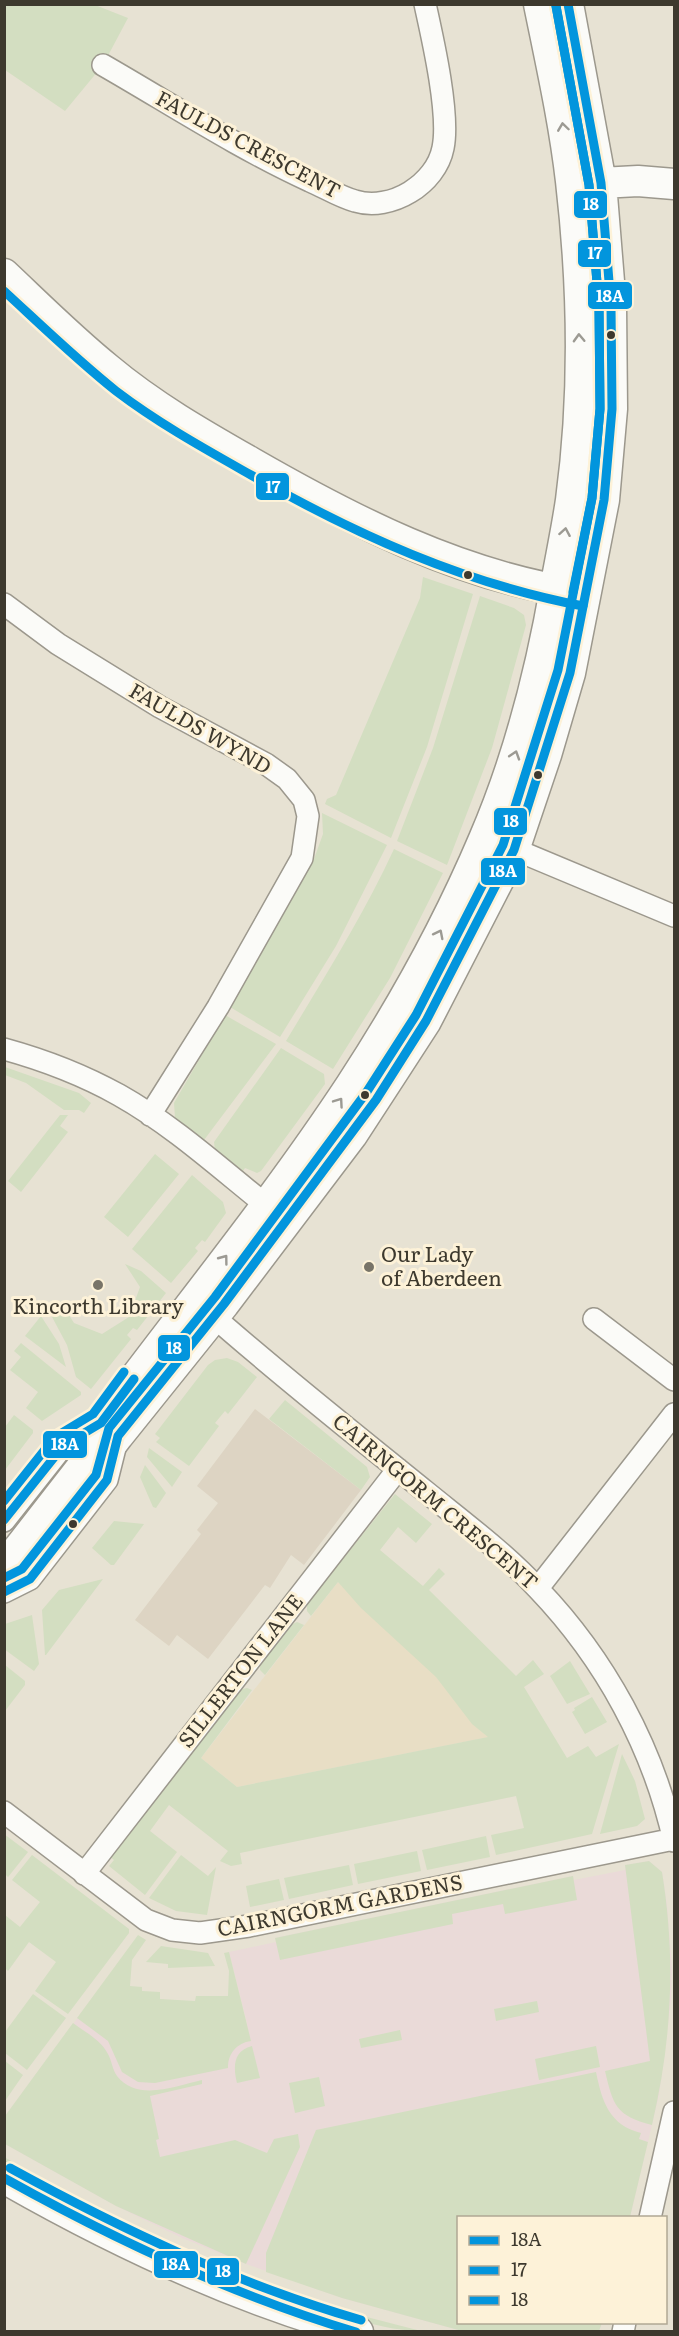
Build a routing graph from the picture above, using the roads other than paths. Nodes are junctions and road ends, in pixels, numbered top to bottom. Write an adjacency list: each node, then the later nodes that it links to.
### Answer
1 (425, 4): 4 (street, FAULDS CRESCENT)
2 (539, 4): 7 (street, one-way to 2)
3 (568, 4): 5 (street)
4 (103, 66)
5 (601, 183): 6 (street); 7 (street); 10 (street)
6 (675, 184)
7 (571, 185): 9 (street, one-way to 7)
8 (4, 274): 9 (street)
9 (555, 590): 10 (street); 12 (street, one-way to 9)
10 (585, 594): 13 (street)
11 (4, 604): 16 (street, FAULDS WYND)
12 (485, 837): 13 (street); 17 (street, one-way to 12)
13 (514, 850): 14 (street); 17 (street)
14 (675, 916)
15 (4, 1049): 16 (street)
16 (150, 1115): 17 (street)
17 (275, 1213): 18 (street)
18 (204, 1308): 22 (street); 23 (street, CAIRNGORM CRESCENT)
19 (594, 1318): 20 (street)
20 (675, 1380)
21 (675, 1414): 26 (street)
22 (109, 1430): 24 (street); 25 (street); 27 (street)
23 (398, 1469): 26 (street, CAIRNGORM CRESCENT); 30 (street, SILLERTON LANE)
24 (4, 1521)
25 (4, 1568)
26 (538, 1588): 29 (street, CAIRNGORM CRESCENT)
27 (4, 1592)
28 (4, 1812): 30 (street, CAIRNGORM GARDENS)
29 (674, 1839): 30 (street, CAIRNGORM GARDENS)
30 (84, 1874)
31 (675, 2112): 32 (street)
32 (671, 2143): 34 (street)
33 (4, 2178): 35 (street)
34 (650, 2216)
35 (358, 2331)

